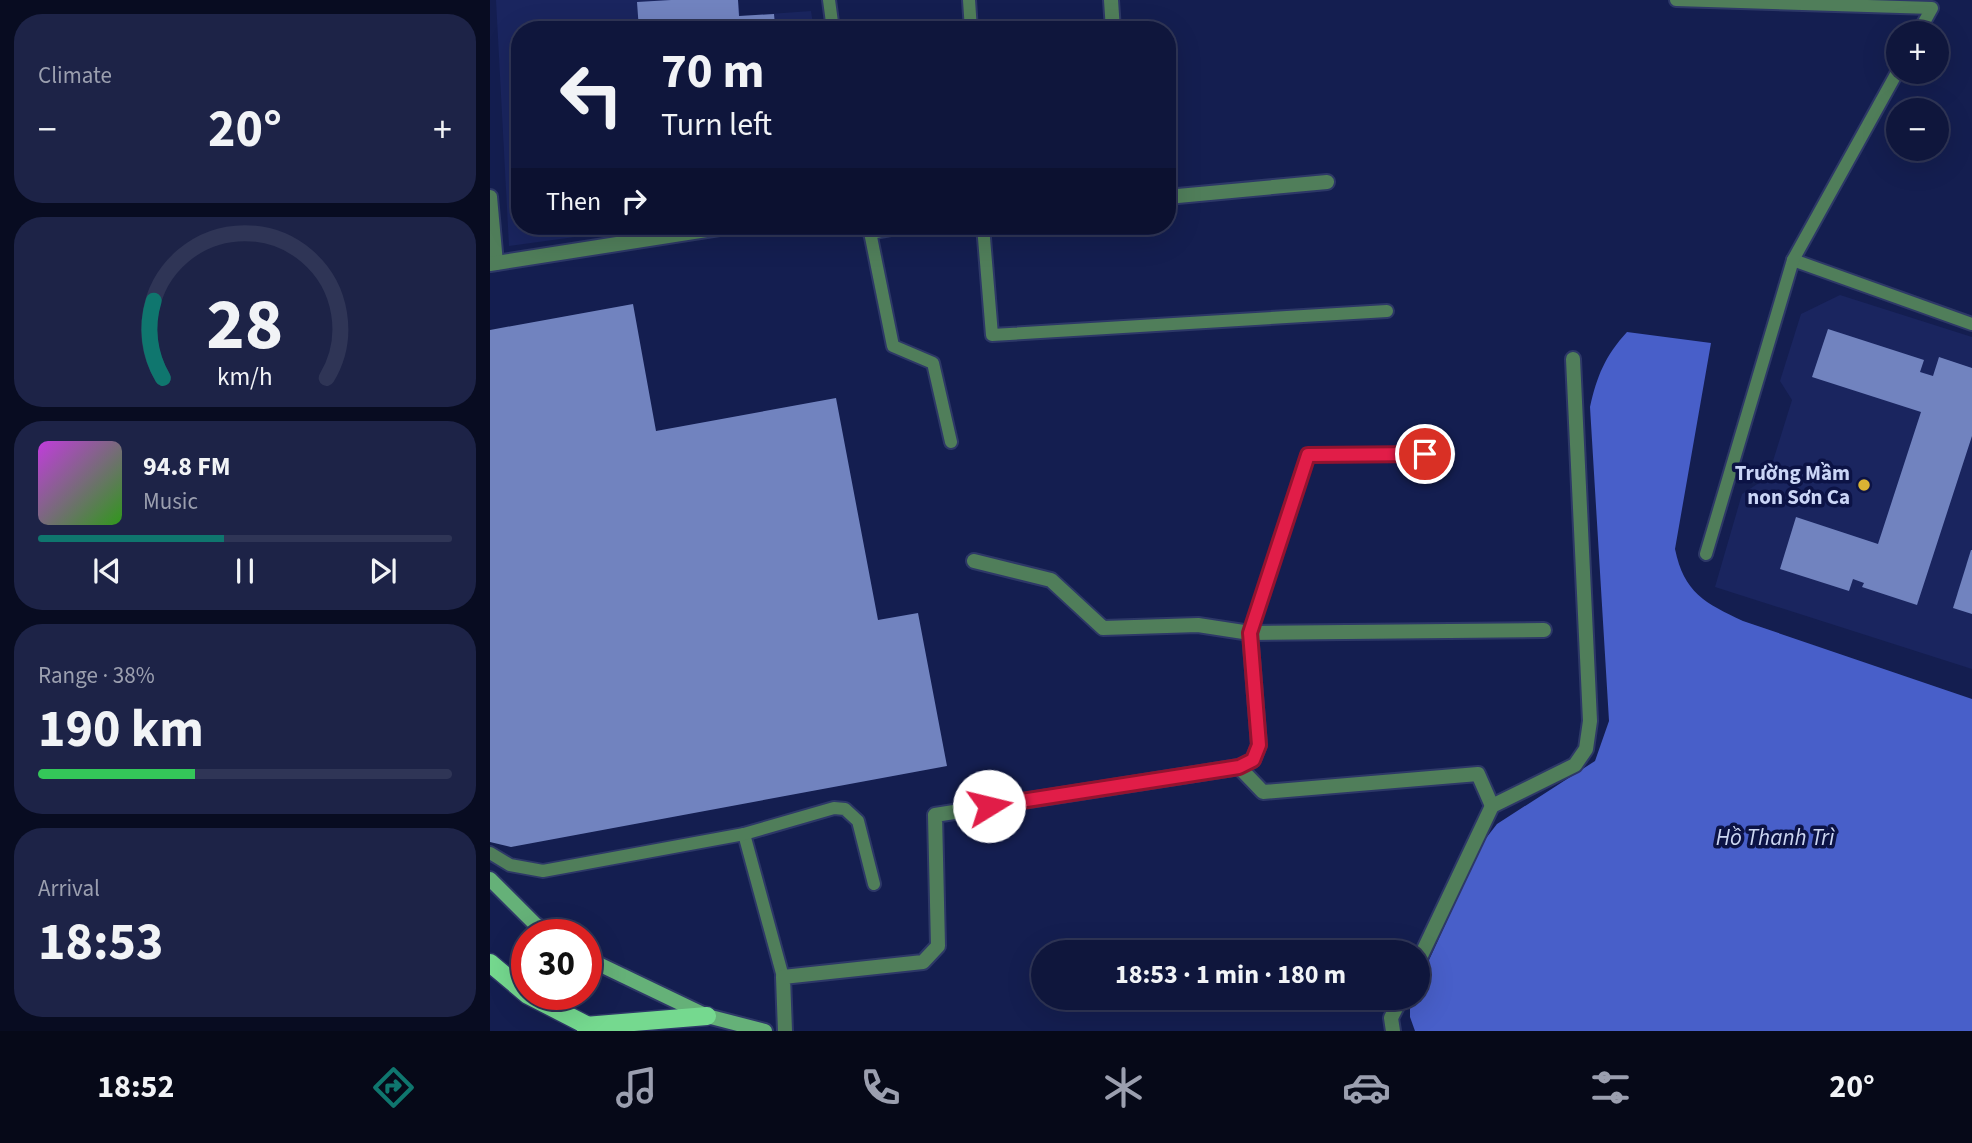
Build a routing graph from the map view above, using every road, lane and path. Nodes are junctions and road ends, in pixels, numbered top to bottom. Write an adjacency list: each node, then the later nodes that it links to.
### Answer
1 (829, 0): 6 (lane)
2 (970, 0): 7 (lane)
3 (1111, 0): 8 (street)
4 (1676, 0): 5 (lane)
5 (1935, 4): 9 (lane)
6 (832, 21)
7 (971, 21)
8 (1112, 21)
9 (1925, 21)
10 (1891, 84): 17 (lane)
11 (1327, 182): 12 (street)
12 (1176, 196)
13 (490, 197): 18 (street)
14 (675, 235): 18 (street)
15 (870, 235): 22 (lane)
16 (984, 235): 19 (lane)
17 (1793, 260): 20 (lane); 24 (lane)
18 (493, 263)
19 (1387, 311)
20 (1972, 324)
21 (1573, 359): 29 (street)
22 (951, 442)
23 (1448, 454): 27 (lane)
24 (1706, 554)
25 (974, 561): 27 (street)
26 (1544, 630): 27 (street)
27 (1250, 633): 28 (street)
28 (1239, 767): 29 (street); 38 (street)
29 (1492, 806): 35 (street)
30 (744, 834): 31 (lane); 33 (lane); 38 (lane)
31 (490, 853)
32 (490, 879): 34 (street)
33 (874, 884)
34 (530, 919)
35 (1428, 940)
36 (490, 963): 41 (main road)
37 (602, 966): 40 (street)
38 (783, 977): 43 (street)
39 (1395, 1010): 44 (street)
40 (707, 1016): 41 (main road); 42 (street)
41 (591, 1028)
42 (765, 1031)
43 (785, 1031)
44 (1393, 1031)

